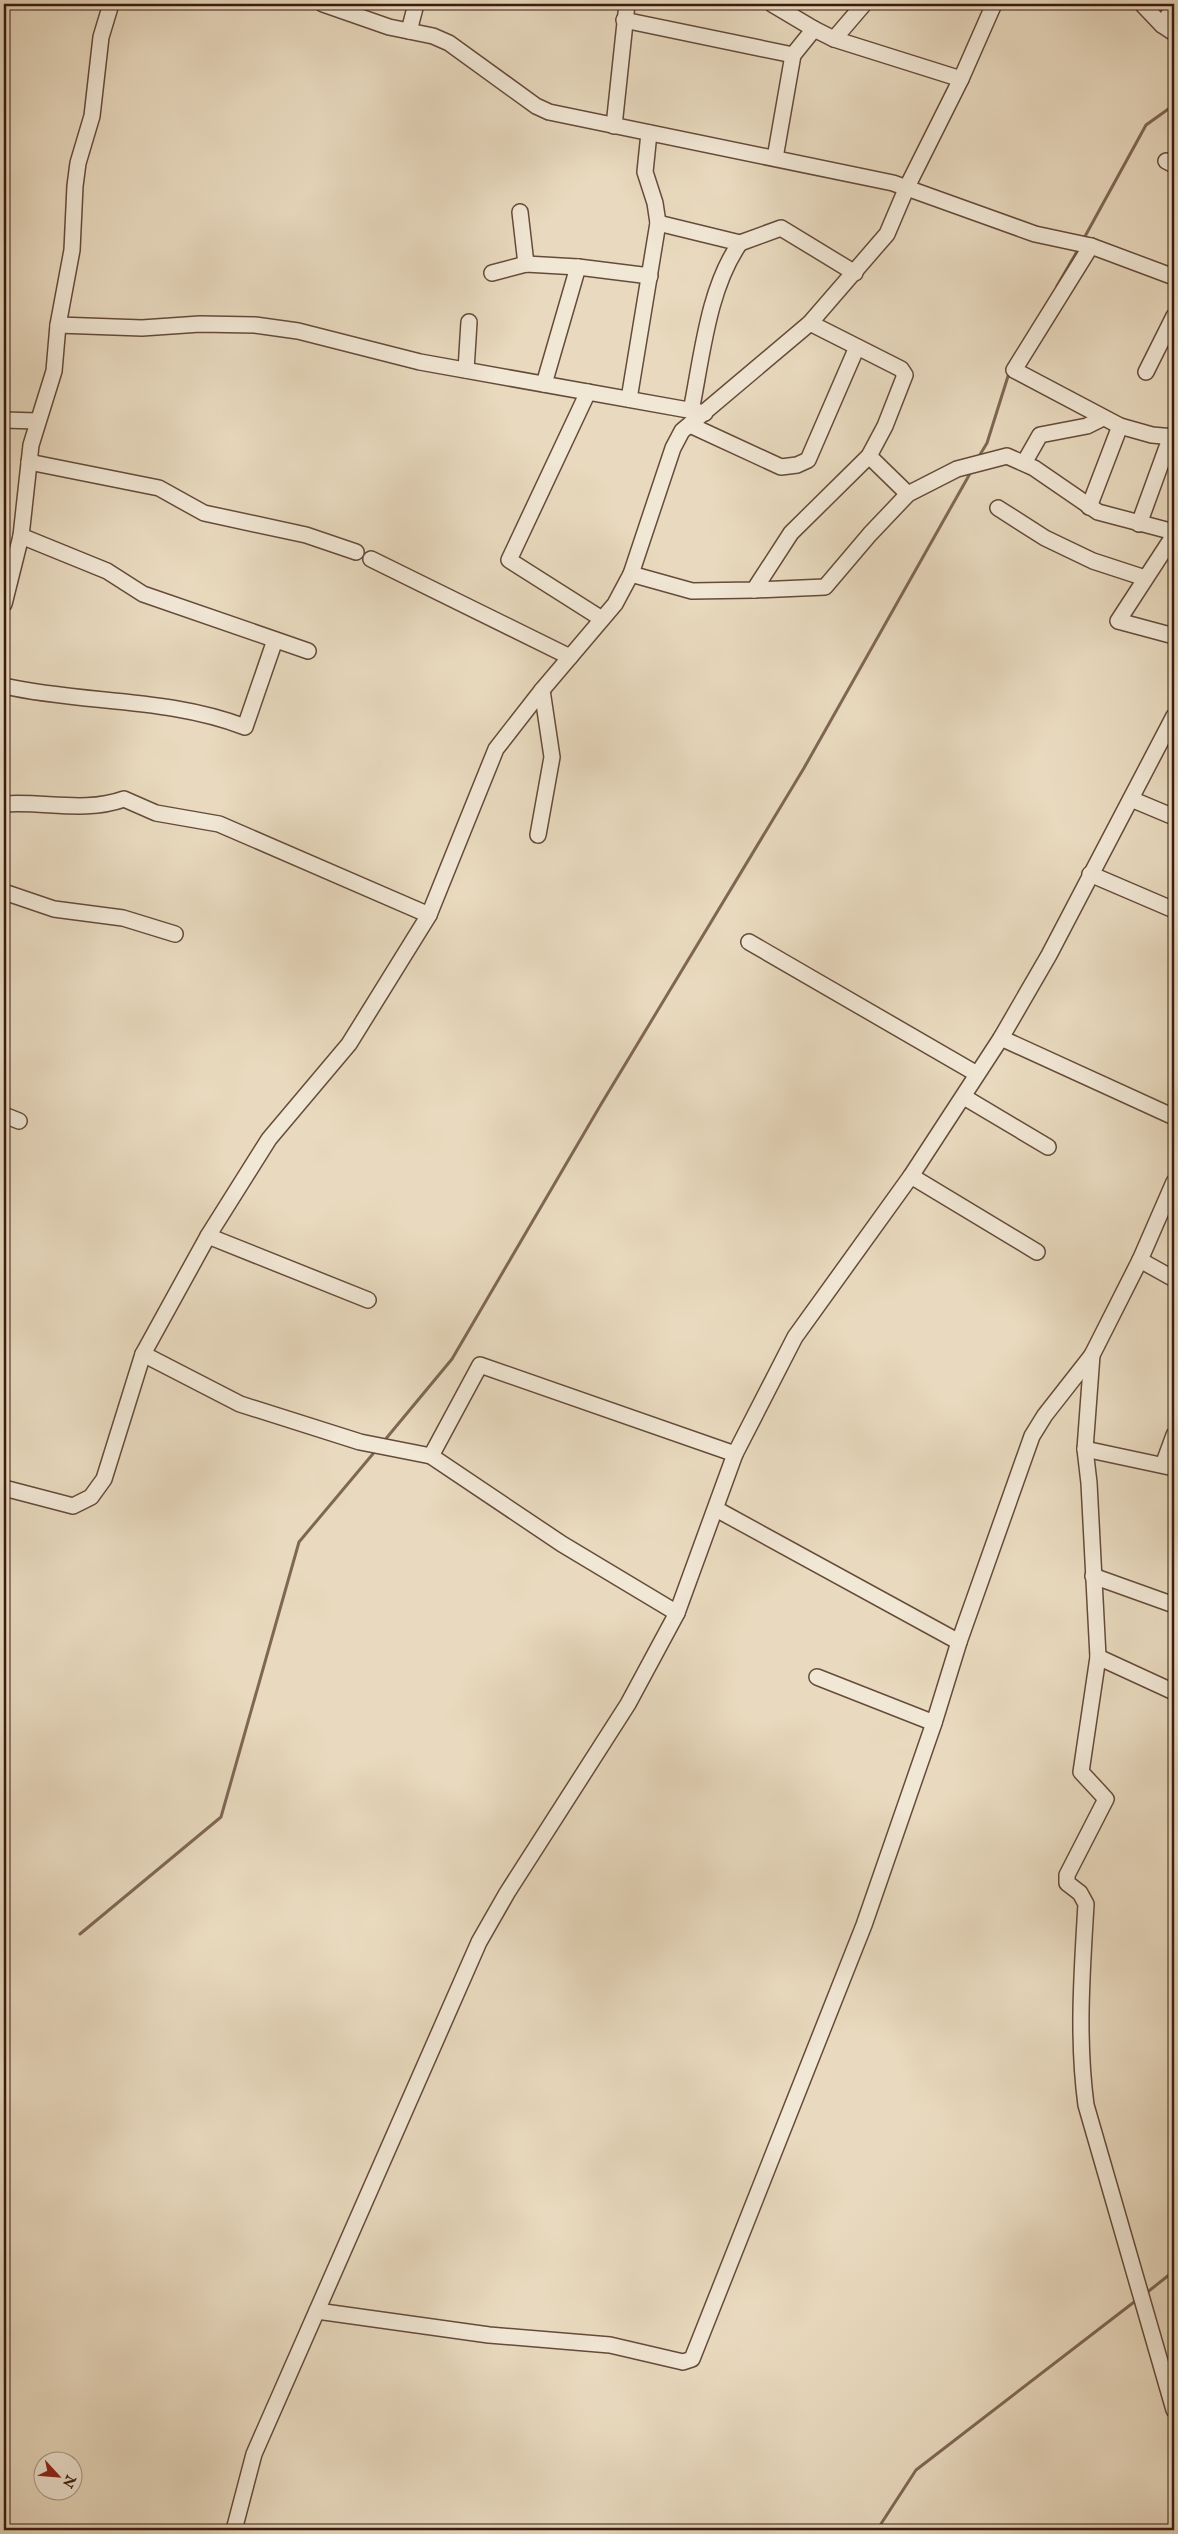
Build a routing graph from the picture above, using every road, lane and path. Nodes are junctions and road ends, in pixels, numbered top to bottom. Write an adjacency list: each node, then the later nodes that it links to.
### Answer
1 (111, 4): 34 (street)
2 (323, 4): 13 (street)
3 (416, 4): 13 (street)
4 (627, 4): 10 (street)
5 (772, 4): 11 (street)
6 (864, 4): 14 (street)
7 (994, 4): 16 (street)
8 (1142, 4): 12 (street)
9 (1174, 7): 12 (street)
10 (624, 20): 15 (street); 17 (street)
11 (814, 29): 14 (street); 15 (street)
12 (1168, 29)
13 (409, 31): 17 (street)
14 (834, 38): 16 (street)
15 (793, 55): 19 (street)
16 (960, 79): 20 (street)
17 (614, 126): 18 (street)
18 (649, 133): 19 (street); 22 (street)
19 (775, 158): 20 (street)
20 (906, 187): 24 (street); 27 (street)
21 (520, 212): 25 (street)
22 (658, 223): 23 (street); 29 (street)
23 (740, 243): 27 (street); 41 (street)
24 (1089, 245): 30 (street); 42 (street)
25 (526, 264): 26 (street); 28 (street)
26 (578, 267): 29 (street); 38 (street)
27 (855, 273): 33 (street)
28 (492, 274)
29 (650, 276): 40 (street)
30 (1174, 276)
31 (1174, 316): 37 (street)
32 (469, 322): 36 (street)
33 (810, 323): 35 (street); 41 (street)
34 (58, 325): 36 (street); 44 (street)
35 (857, 347): 41 (street); 47 (street)
36 (466, 370): 38 (street)
37 (1146, 372)
38 (544, 384): 39 (street)
39 (588, 392): 40 (street); 62 (street)
40 (629, 399): 41 (street)
41 (695, 416): 58 (street)
42 (1103, 418): 45 (street); 49 (street)
43 (4, 420): 44 (street)
44 (37, 421): 48 (street)
45 (1120, 426): 46 (street); 51 (street)
46 (1172, 436): 53 (street)
47 (870, 456): 50 (street); 60 (street)
48 (28, 462): 55 (street); 56 (street)
49 (1024, 464): 50 (street); 51 (street)
50 (908, 494): 60 (street)
51 (1089, 507): 53 (street)
52 (998, 508): 59 (street)
53 (1139, 524): 54 (street)
54 (1174, 533): 59 (street)
55 (21, 536): 61 (street); 64 (street)
56 (356, 552)
57 (371, 560): 66 (street)
58 (631, 574): 60 (street); 62 (street)
59 (1145, 578): 63 (street)
60 (754, 590)
61 (4, 604)
62 (602, 620): 66 (street)
63 (1174, 636)
64 (275, 640): 65 (street); 67 (street)
65 (308, 651)
66 (570, 657): 68 (street)
67 (4, 686)
68 (542, 690): 73 (street); 77 (street)
69 (1174, 716): 70 (street)
70 (1131, 799): 72 (street); 74 (street)
71 (4, 804): 77 (street)
72 (1174, 817)
73 (538, 835)
74 (1090, 874): 76 (street); 80 (street)
75 (4, 892): 78 (street)
76 (1174, 910)
77 (429, 915): 89 (street)
78 (175, 934)
79 (749, 942): 81 (street)
80 (1001, 1038): 81 (street); 84 (street)
81 (977, 1074): 82 (street)
82 (964, 1097): 86 (street); 87 (street)
83 (4, 1115): 85 (street)
84 (1174, 1117)
85 (19, 1121)
86 (1048, 1147)
87 (911, 1176): 90 (street); 98 (street)
88 (1174, 1182): 91 (street)
89 (208, 1236): 93 (street); 94 (street)
90 (1037, 1252)
91 (1140, 1260): 92 (street); 95 (street)
92 (1174, 1279)
93 (368, 1300)
94 (143, 1354): 99 (street); 101 (street)
95 (1092, 1355): 97 (street); 106 (street)
96 (1174, 1435): 100 (street)
97 (1085, 1449): 100 (street); 103 (street)
98 (735, 1454): 99 (street); 102 (street)
99 (431, 1456): 105 (street)
100 (1168, 1466)
101 (4, 1488)
102 (716, 1510): 105 (street); 106 (street)
103 (1093, 1576): 104 (street); 107 (street)
104 (1174, 1605)
105 (677, 1613): 111 (street)
106 (959, 1642): 110 (street)
107 (1098, 1657): 109 (street); 112 (street)
108 (817, 1677): 110 (street)
109 (1174, 1692)
110 (934, 1723): 111 (street)
111 (317, 2312): 113 (street)
112 (1174, 2410)
113 (234, 2530)

